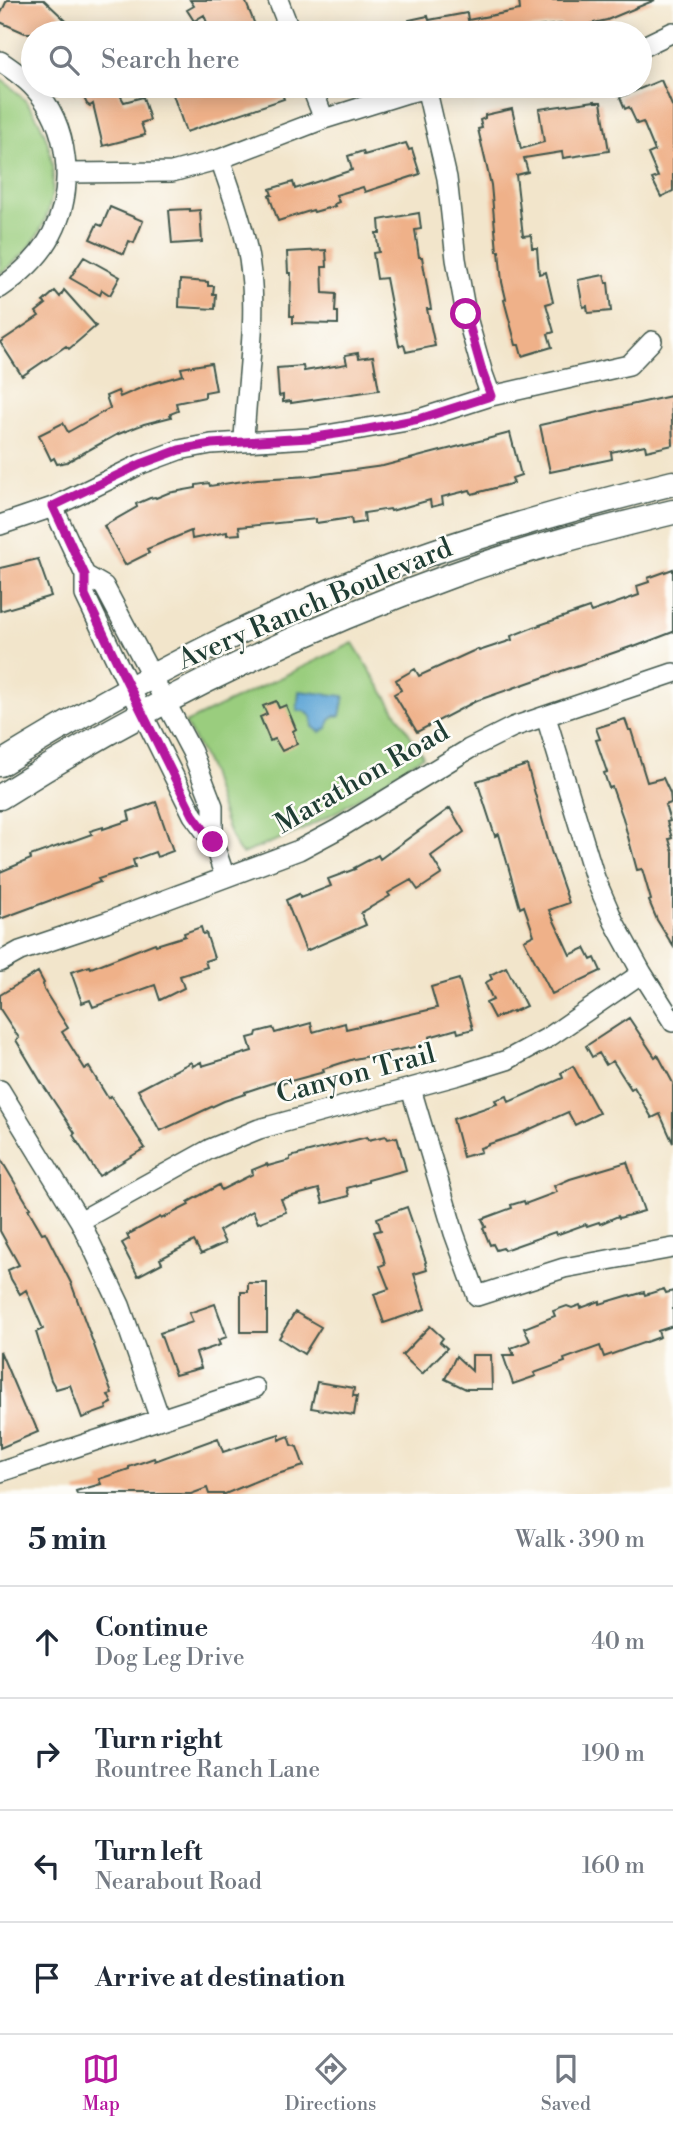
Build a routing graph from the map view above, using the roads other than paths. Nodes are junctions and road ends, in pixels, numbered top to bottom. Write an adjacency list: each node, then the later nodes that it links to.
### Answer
1 (278, 0): 2 (street)
2 (286, 21)
3 (673, 32): 4 (street)
4 (652, 42)
5 (0, 61): 6 (street)
6 (21, 76)
7 (42, 98): 13 (street)
8 (316, 98): 11 (street)
9 (394, 98): 11 (street)
10 (432, 98): 16 (street)
11 (324, 119): 12 (street)
12 (220, 159): 13 (street); 17 (street)
13 (66, 173): 14 (street)
14 (0, 288)
15 (652, 341): 16 (street)
16 (491, 396): 17 (street)
17 (244, 441): 19 (street)
18 (673, 483): 24 (main road, Avery Ranch Boulevard)
19 (53, 506): 21 (street); 22 (street)
20 (673, 512): 26 (main road, Avery Ranch Boulevard)
21 (0, 525)
22 (85, 575): 24 (street); 25 (street)
23 (673, 673): 28 (street, Marathon Road)
24 (153, 677): 25 (main road, Avery Ranch Boulevard); 26 (street)
25 (130, 689): 27 (street); 29 (main road, Avery Ranch Boulevard)
26 (165, 700): 27 (main road, Avery Ranch Boulevard); 31 (street)
27 (142, 713): 30 (main road, Avery Ranch Boulevard); 31 (street)
28 (546, 716): 32 (street, Marathon Road); 34 (street)
29 (0, 764)
30 (0, 797)
31 (213, 842): 32 (street)
32 (225, 877): 33 (street, Marathon Road)
33 (0, 962)
34 (642, 973): 35 (street); 36 (street, Canyon Trail)
35 (673, 1023)
36 (411, 1088): 38 (street, Canyon Trail); 39 (street)
37 (0, 1090): 38 (street)
38 (80, 1221): 41 (street)
39 (673, 1248)
40 (255, 1388): 41 (street)
41 (160, 1419): 42 (street)
42 (0, 1472)

